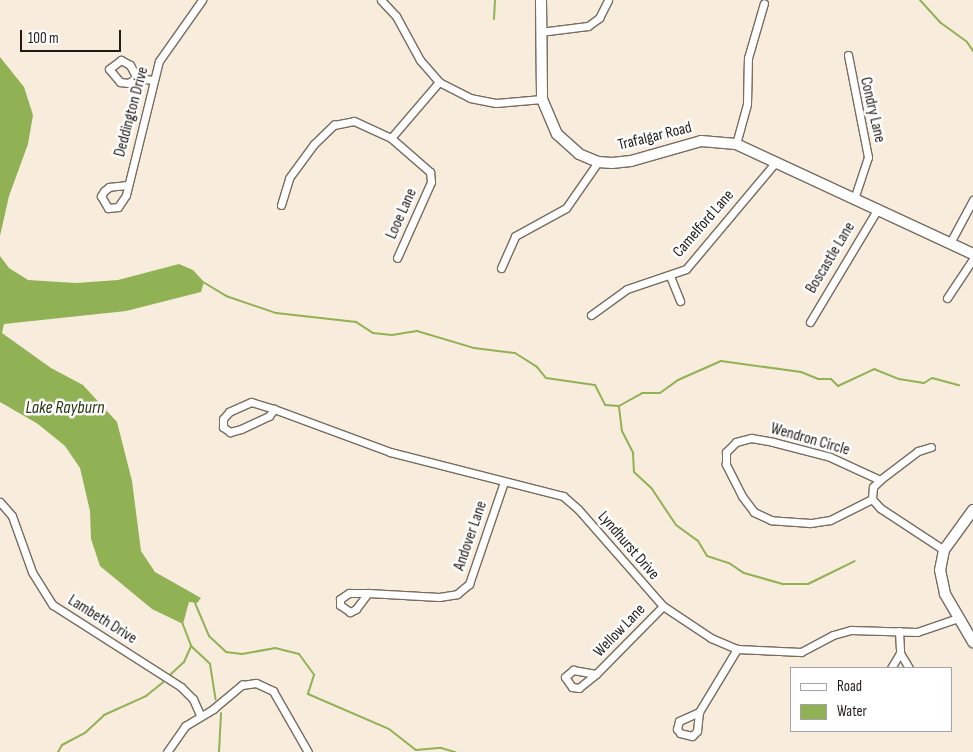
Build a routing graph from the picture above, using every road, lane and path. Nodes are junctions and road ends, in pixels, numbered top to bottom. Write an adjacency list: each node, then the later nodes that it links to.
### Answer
1 (202, 0): 9 (street, Deddington Drive)
2 (381, 0): 10 (street)
3 (541, 0): 6 (street, Trafalgar Road)
4 (608, 0): 6 (street)
5 (764, 3): 13 (street)
6 (540, 32): 11 (street, Trafalgar Road)
7 (848, 55): 17 (street, Condry Lane)
8 (137, 78): 9 (street)
9 (154, 80): 16 (street, Deddington Drive)
10 (439, 82): 11 (street); 12 (street)
11 (542, 99): 14 (street, Trafalgar Road)
12 (391, 138): 19 (street, Looe Lane); 23 (street, Looe Lane)
13 (736, 144): 14 (street, Trafalgar Road); 15 (street, Trafalgar Road)
14 (598, 162): 25 (street)
15 (774, 164): 17 (street, Trafalgar Road); 26 (street, Camelford Lane)
16 (127, 185)
17 (854, 199): 20 (street, Trafalgar Road)
18 (973, 200): 21 (street)
19 (281, 205)
20 (877, 210): 21 (street, Trafalgar Road); 30 (street, Boscastle Lane)
21 (951, 241): 22 (street, Trafalgar Road)
22 (973, 254)
23 (397, 258)
24 (973, 259): 27 (street)
25 (501, 268)
26 (670, 276): 28 (street); 29 (street, Camelford Lane)
27 (948, 298)
28 (680, 301)
29 (591, 315)
30 (810, 322)
31 (274, 409): 31 (street, Lyndhurst Drive); 34 (street, Lyndhurst Drive)
32 (931, 447): 33 (street)
33 (880, 480): 35 (street); 35 (street, Wendron Circle)
34 (504, 482): 39 (street, Andover Lane); 40 (street, Lyndhurst Drive)
35 (872, 498): 38 (street)
36 (0, 502): 50 (street, Lambeth Drive)
37 (973, 510): 38 (street)
38 (944, 550): 41 (street)
39 (368, 593)
40 (663, 606): 44 (street, Lyndhurst Drive); 48 (street, Wellow Lane)
41 (958, 618): 42 (street, Lyndhurst Drive); 43 (street)
42 (899, 631): 44 (street, Lyndhurst Drive); 45 (street)
43 (973, 642)
44 (737, 649): 49 (street)
45 (900, 653): 46 (street); 47 (street)
46 (892, 667)
47 (908, 667)
48 (596, 674)
49 (699, 712)
50 (200, 715): 51 (street); 52 (street)
51 (167, 752)
52 (308, 752)

